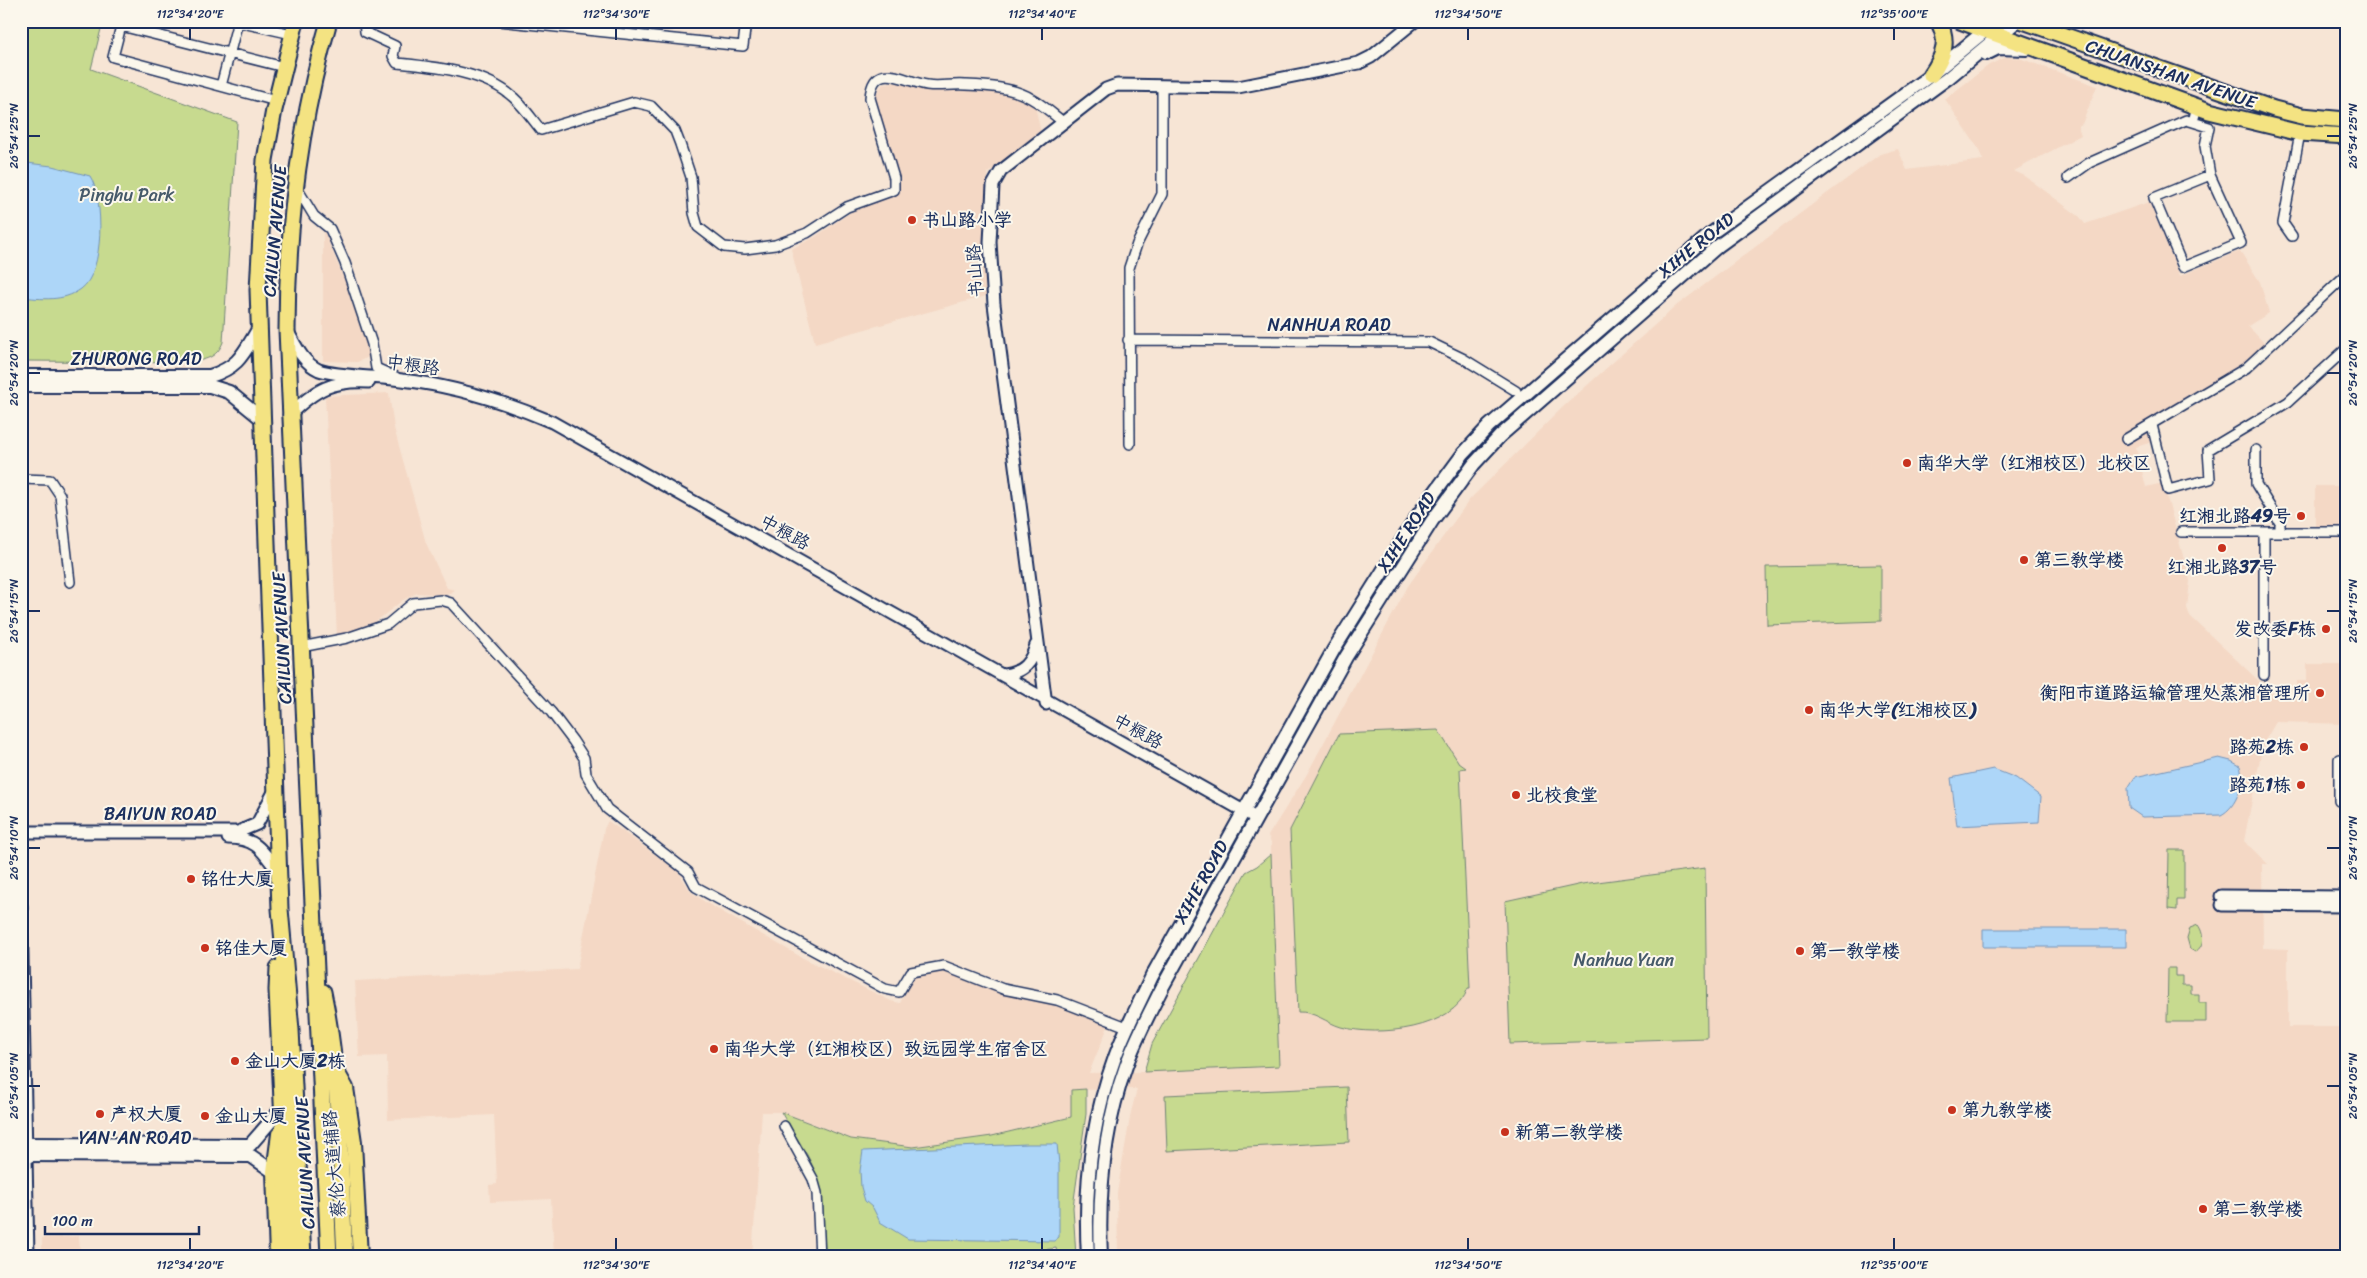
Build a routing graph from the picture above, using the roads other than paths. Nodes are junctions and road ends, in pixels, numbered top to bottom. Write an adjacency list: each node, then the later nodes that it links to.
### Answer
1 (329, 21): 31 (highway, CAILUN AVENUE)
2 (364, 21): 25 (street)
3 (498, 21): 11 (street)
4 (746, 21): 11 (street)
5 (1415, 21): 21 (street, 书山路)
6 (1938, 21): 18 (highway)
7 (1960, 21): 14 (highway, CHUANSHAN AVENUE)
8 (2017, 21): 13 (main road, XIHE ROAD)
9 (2023, 21): 24 (highway, CHUANSHAN AVENUE)
10 (238, 22): 12 (street); 15 (street)
11 (567, 25)
12 (294, 28): 17 (highway, CAILUN AVENUE)
13 (2000, 28): 14 (highway, CHUANSHAN AVENUE); 16 (highway, CHUANSHAN AVENUE); 19 (main road, XIHE ROAD)
14 (1985, 31): 18 (main road, XIHE ROAD)
15 (230, 53): 17 (street); 20 (street); 20 (street)
16 (2052, 54): 19 (main road); 23 (highway, CHUANSHAN AVENUE)
17 (284, 67): 22 (highway, CAILUN AVENUE)
18 (1931, 75): 62 (main road, XIHE ROAD)
19 (1948, 78): 63 (main road, XIHE ROAD)
20 (221, 86): 22 (street)
21 (1162, 87): 25 (street, 书山路); 36 (street)
22 (276, 101): 34 (highway, CAILUN AVENUE)
23 (2197, 106): 26 (street); 27 (highway, CHUANSHAN AVENUE)
24 (2346, 120)
25 (1063, 122): 54 (street, 书山路)
26 (2193, 122): 29 (street); 30 (street)
27 (2300, 133): 28 (highway, CHUANSHAN AVENUE); 32 (street)
28 (2346, 136)
29 (2210, 175): 29 (street)
30 (2068, 178)
31 (296, 186): 35 (highway, CAILUN AVENUE); 39 (street)
32 (2292, 236)
33 (2346, 275): 44 (street)
34 (259, 328): 38 (main road, ZHURONG ROAD); 43 (highway, CAILUN AVENUE)
35 (287, 330): 39 (street, 中粮路); 42 (highway, CAILUN AVENUE)
36 (1128, 340): 41 (street, NANHUA ROAD); 46 (street)
37 (2346, 349): 44 (street)
38 (21, 376)
39 (403, 380): 56 (street, 中粮路)
40 (21, 386): 43 (main road, ZHURONG ROAD)
41 (1516, 391)
42 (289, 415): 55 (highway, CAILUN AVENUE); 58 (street, 中粮路)
43 (262, 419): 60 (highway, CAILUN AVENUE)
44 (2152, 425): 45 (street)
45 (2126, 439)
46 (1130, 444)
47 (2256, 450): 51 (street)
48 (21, 479): 53 (street)
49 (2181, 532): 50 (street)
50 (2264, 532): 51 (street); 57 (street)
51 (2280, 532): 52 (street)
52 (2346, 532)
53 (70, 582)
54 (1038, 641): 56 (street); 58 (street, 书山路)
55 (301, 647): 71 (highway, CAILUN AVENUE); 73 (street)
56 (1004, 675): 58 (street, 中粮路)
57 (2264, 675)
58 (1046, 703): 62 (street, 中粮路)
59 (2339, 759): 61 (street)
60 (276, 788): 64 (street, BAIYUN ROAD); 66 (highway, CAILUN AVENUE)
61 (2346, 802)
62 (1243, 814): 63 (street, 中粮路); 73 (main road, XIHE ROAD)
63 (1255, 821): 88 (main road, XIHE ROAD)
64 (21, 832)
65 (21, 837): 66 (street, BAIYUN ROAD)
66 (279, 873): 70 (highway, CAILUN AVENUE)
67 (2346, 897): 69 (street)
68 (21, 906): 72 (street)
69 (2346, 906)
70 (280, 909): 75 (highway); 82 (highway, CAILUN AVENUE)
71 (314, 947): 74 (highway); 83 (highway, CAILUN AVENUE)
72 (22, 978): 77 (street)
73 (1127, 1027): 87 (main road, XIHE ROAD)
74 (336, 1070): 84 (highway); 85 (main road, 蔡伦大道辅路)
75 (282, 1108): 77 (main road, YAN'AN ROAD); 78 (main road); 81 (highway)
76 (784, 1126): 86 (street)
77 (24, 1150): 78 (main road, YAN'AN ROAD); 79 (street)
78 (274, 1172): 80 (main road)
79 (28, 1257)
80 (278, 1257)
81 (289, 1257)
82 (303, 1257)
83 (329, 1257)
84 (344, 1257)
85 (360, 1257)
86 (820, 1257)
87 (1088, 1257)
88 (1101, 1257)

